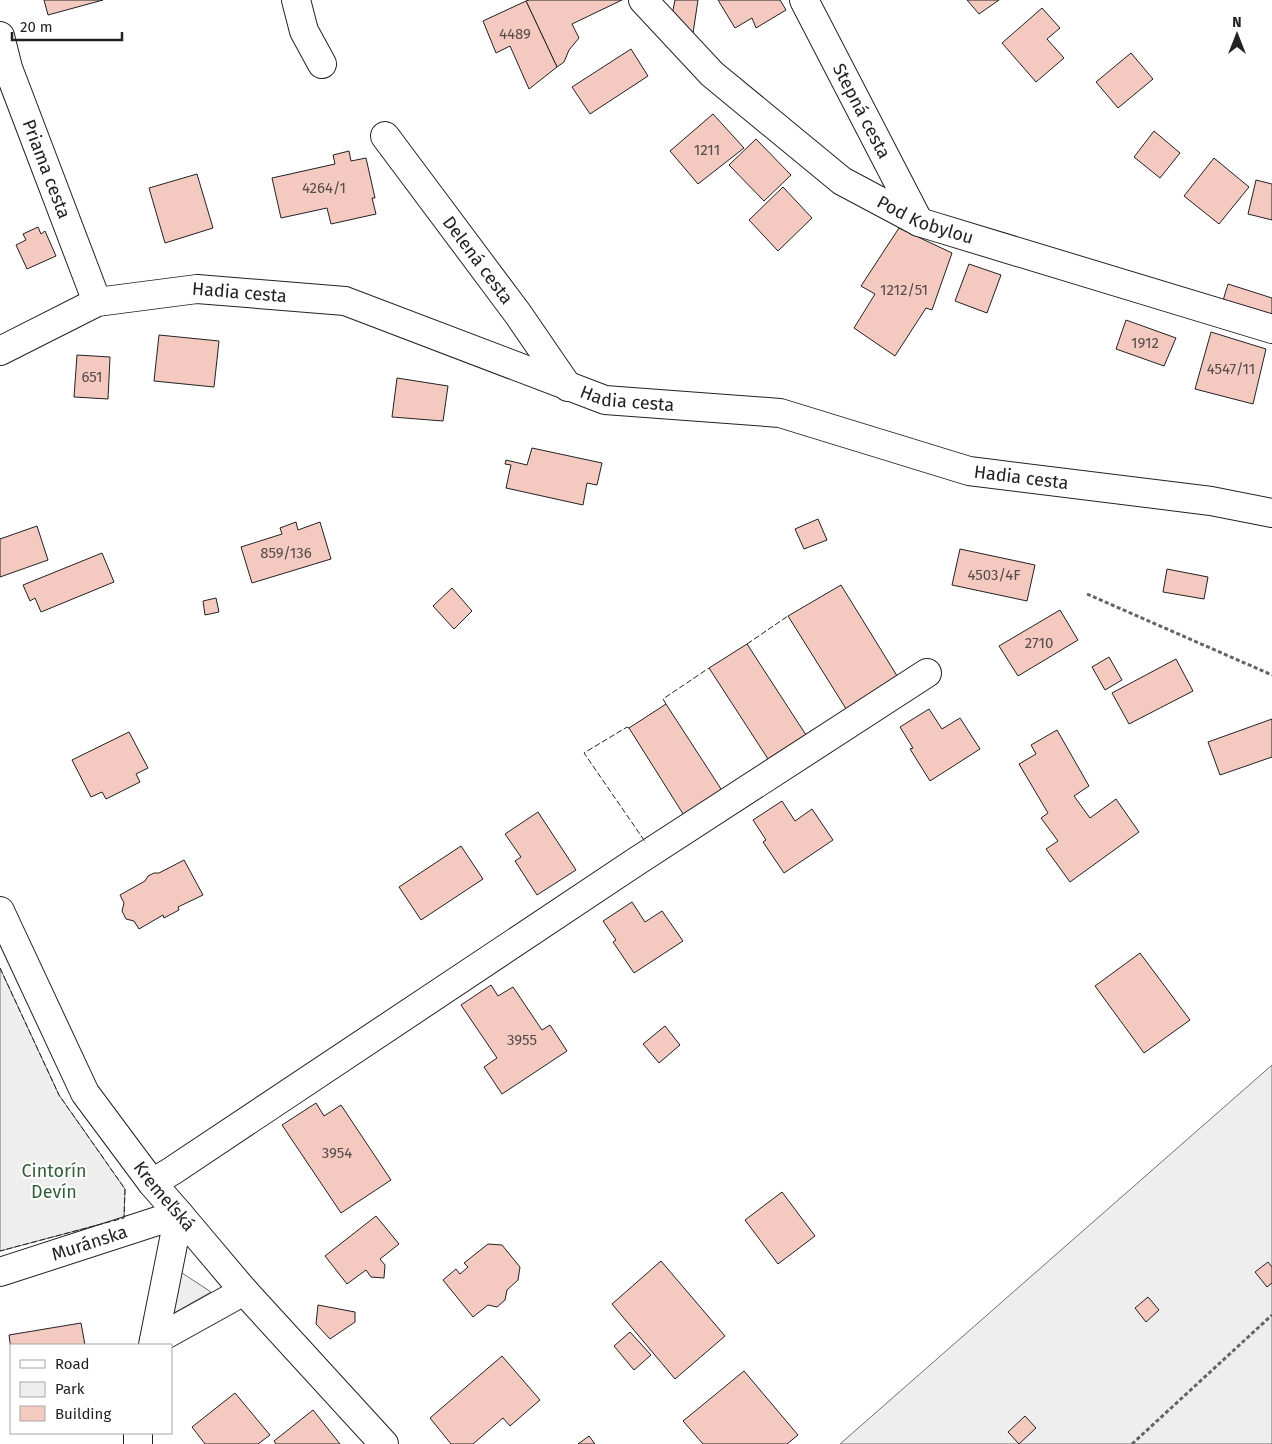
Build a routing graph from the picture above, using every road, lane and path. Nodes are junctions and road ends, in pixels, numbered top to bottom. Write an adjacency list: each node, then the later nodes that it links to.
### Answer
1 (296, 0): 5 (street)
2 (643, 0): 7 (street, Pod Kobylou)
3 (804, 0): 7 (street, Stepná cesta)
4 (0, 36): 8 (street, Priama cesta)
5 (322, 64)
6 (385, 136): 11 (street, Delená cesta)
7 (919, 222): 9 (street, Pod Kobylou)
8 (97, 302): 10 (street, Hadia cesta); 11 (street, Hadia cesta)
9 (1272, 329)
10 (0, 351)
11 (568, 387): 12 (street, Hadia cesta)
12 (1272, 513)
13 (1087, 594): 15 (path)
14 (927, 672): 17 (street)
15 (1272, 675)
16 (0, 911): 17 (street, Kremeľská)
17 (152, 1183): 18 (street, Kremeľská)
18 (178, 1214): 19 (street, Muránska); 20 (street, Kremeľská); 22 (street)
19 (0, 1272)
20 (244, 1291): 22 (street); 23 (street, Kremeľská)
21 (1272, 1315): 24 (path)
22 (154, 1343)
23 (384, 1444)
24 (1132, 1444)

